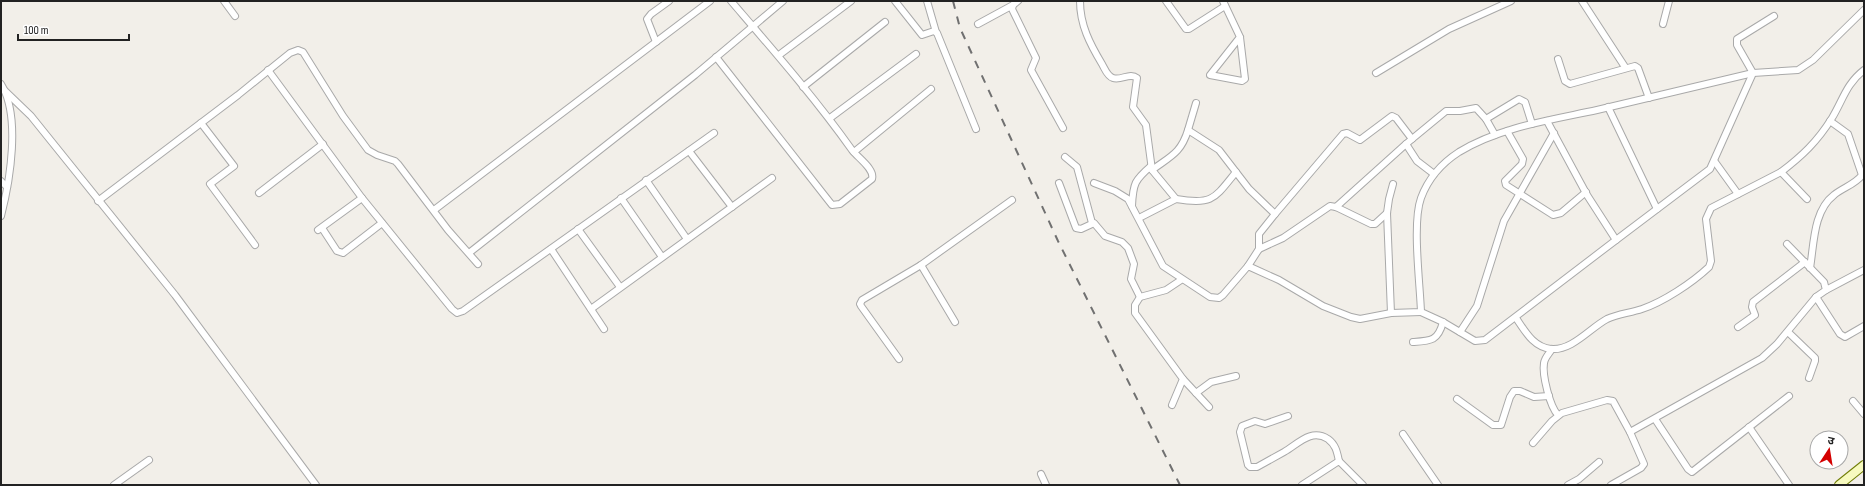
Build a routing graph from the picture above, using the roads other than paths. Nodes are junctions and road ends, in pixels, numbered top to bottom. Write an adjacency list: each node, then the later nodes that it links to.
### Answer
1 (224, 1): 17 (street)
2 (669, 1): 25 (street)
3 (710, 1): 25 (street)
4 (731, 1): 22 (street)
5 (784, 1): 22 (street)
6 (851, 1): 27 (street)
7 (895, 1): 23 (street)
8 (927, 1): 23 (street)
9 (1080, 1): 62 (street)
10 (1166, 1): 15 (street)
11 (1511, 1): 33 (street)
12 (1582, 1): 30 (street)
13 (1669, 1): 21 (street)
14 (1016, 3): 20 (street); 48 (street)
15 (1224, 4): 24 (street)
16 (1864, 10): 34 (street)
17 (234, 16)
18 (1774, 16): 34 (street)
19 (885, 22): 36 (street)
20 (978, 24)
21 (1663, 24)
22 (752, 26): 27 (street); 28 (street)
23 (936, 32): 49 (street)
24 (1240, 37): 24 (street)
25 (656, 42): 87 (street)
26 (916, 54): 42 (street)
27 (779, 55): 36 (street)
28 (716, 57): 59 (street); 101 (street)
29 (1558, 59): 30 (street)
30 (1625, 67): 39 (street)
31 (268, 70): 46 (street); 56 (street); 87 (street)
32 (1864, 70): 45 (street)
33 (1376, 73)
34 (1753, 73): 39 (street); 61 (street)
35 (1, 84): 38 (street)
36 (803, 87): 42 (street)
37 (931, 89): 59 (street)
38 (5, 91): 72 (street); 82 (street)
39 (1649, 98): 41 (street)
40 (1196, 103): 50 (street)
41 (1608, 107): 44 (street); 86 (street)
42 (830, 118): 59 (street)
43 (1486, 119): 47 (street); 54 (street); 55 (street)
44 (1547, 121): 47 (street); 53 (street)
45 (1830, 121): 64 (street); 107 (street)
46 (202, 123): 82 (street); 98 (street)
47 (1532, 124): 51 (street)
48 (1063, 128)
49 (976, 129)
50 (1188, 130): 62 (street); 63 (street)
51 (1507, 131): 54 (street); 76 (street)
52 (714, 133): 58 (street)
53 (1554, 134): 73 (street); 76 (street)
54 (1495, 135): 65 (street)
55 (1412, 140): 57 (street); 89 (street)
56 (323, 144): 74 (street); 77 (street)
57 (1406, 144): 65 (street); 85 (street)
58 (688, 151): 67 (street); 84 (street)
59 (854, 152)
60 (1065, 157): 93 (street)
61 (1715, 162): 75 (street); 86 (street)
62 (1152, 168): 79 (street); 83 (street)
63 (1236, 172): 79 (street); 89 (street)
64 (1780, 172): 75 (street); 80 (street)
65 (1434, 174): 115 (street)
66 (772, 178): 84 (street)
67 (646, 180): 78 (street); 95 (street)
68 (1, 181): 72 (street)
69 (1059, 183): 93 (street)
70 (1094, 183): 83 (street)
71 (1393, 184): 88 (street)
72 (7, 187): 90 (street)
73 (1586, 192): 76 (street); 96 (street)
74 (259, 193)
75 (1738, 194): 126 (street)
76 (1520, 195): 123 (street)
77 (362, 198): 92 (street); 92 (street)
78 (621, 198): 94 (street); 102 (street)
79 (1176, 199): 91 (street)
80 (1807, 199)
81 (1012, 200): 105 (street)
82 (98, 201): 153 (street)
83 (1132, 206): 91 (street)
84 (732, 207): 95 (street)
85 (1336, 207): 88 (street); 100 (street)
86 (1657, 209): 96 (street)
87 (434, 210): 101 (street)
88 (1388, 213): 116 (street)
89 (1275, 214): 100 (street)
90 (1, 216)
91 (1139, 218): 109 (street)
92 (382, 223): 99 (street)
93 (1092, 223): 112 (street)
94 (578, 229): 99 (street); 110 (street)
95 (687, 239): 102 (street)
96 (1616, 240): 117 (street)
97 (1787, 244): 103 (street)
98 (255, 245)
99 (551, 249): 114 (street)
100 (1259, 249): 106 (street)
101 (469, 253): 104 (street)
102 (662, 257): 110 (street)
103 (1805, 262): 107 (street); 121 (street)
104 (478, 264)
105 (922, 265): 118 (street); 127 (street)
106 (1248, 266): 109 (street); 116 (street)
107 (1810, 268): 111 (street)
108 (1864, 270): 111 (street)
109 (1182, 280): 112 (street)
110 (620, 287): 114 (street)
111 (1826, 290): 113 (street)
112 (1140, 297): 130 (street)
113 (1816, 297): 120 (street); 124 (street)
114 (591, 309): 122 (street)
115 (1421, 312): 116 (street); 119 (street)
116 (1391, 313)
117 (1516, 318): 123 (street); 126 (street)
118 (955, 322)
119 (1443, 322): 123 (street); 125 (street)
120 (1864, 326)
121 (1738, 327)
122 (604, 329)
123 (1460, 332)
124 (1788, 332): 129 (street); 141 (street)
125 (1413, 342)
126 (1552, 349): 132 (street)
127 (899, 359)
128 (1236, 376): 131 (street)
129 (1809, 378)
130 (1183, 379): 131 (street); 136 (street)
131 (1196, 393): 137 (street)
132 (1549, 396): 134 (street); 139 (street)
133 (1789, 396): 142 (street)
134 (1457, 399)
135 (1853, 401): 138 (street)
136 (1172, 405)
137 (1209, 407)
138 (1864, 414)
139 (1558, 415): 143 (street); 145 (street)
140 (1288, 416): 147 (street)
141 (1654, 419): 142 (street); 143 (street)
142 (1749, 427): 160 (street)
143 (1630, 432): 159 (street)
144 (1402, 434): 157 (street)
145 (1533, 443)
146 (149, 460): 152 (street)
147 (1339, 461): 155 (street); 156 (street)
148 (1599, 462): 158 (street)
149 (1864, 466): 151 (main road)
150 (1041, 474): 154 (street)
151 (1843, 484)
152 (114, 485)
153 (316, 485)
154 (1046, 485)
155 (1302, 485)
156 (1363, 485)
157 (1438, 485)
158 (1568, 485)
159 (1611, 485)
160 (1789, 485)

